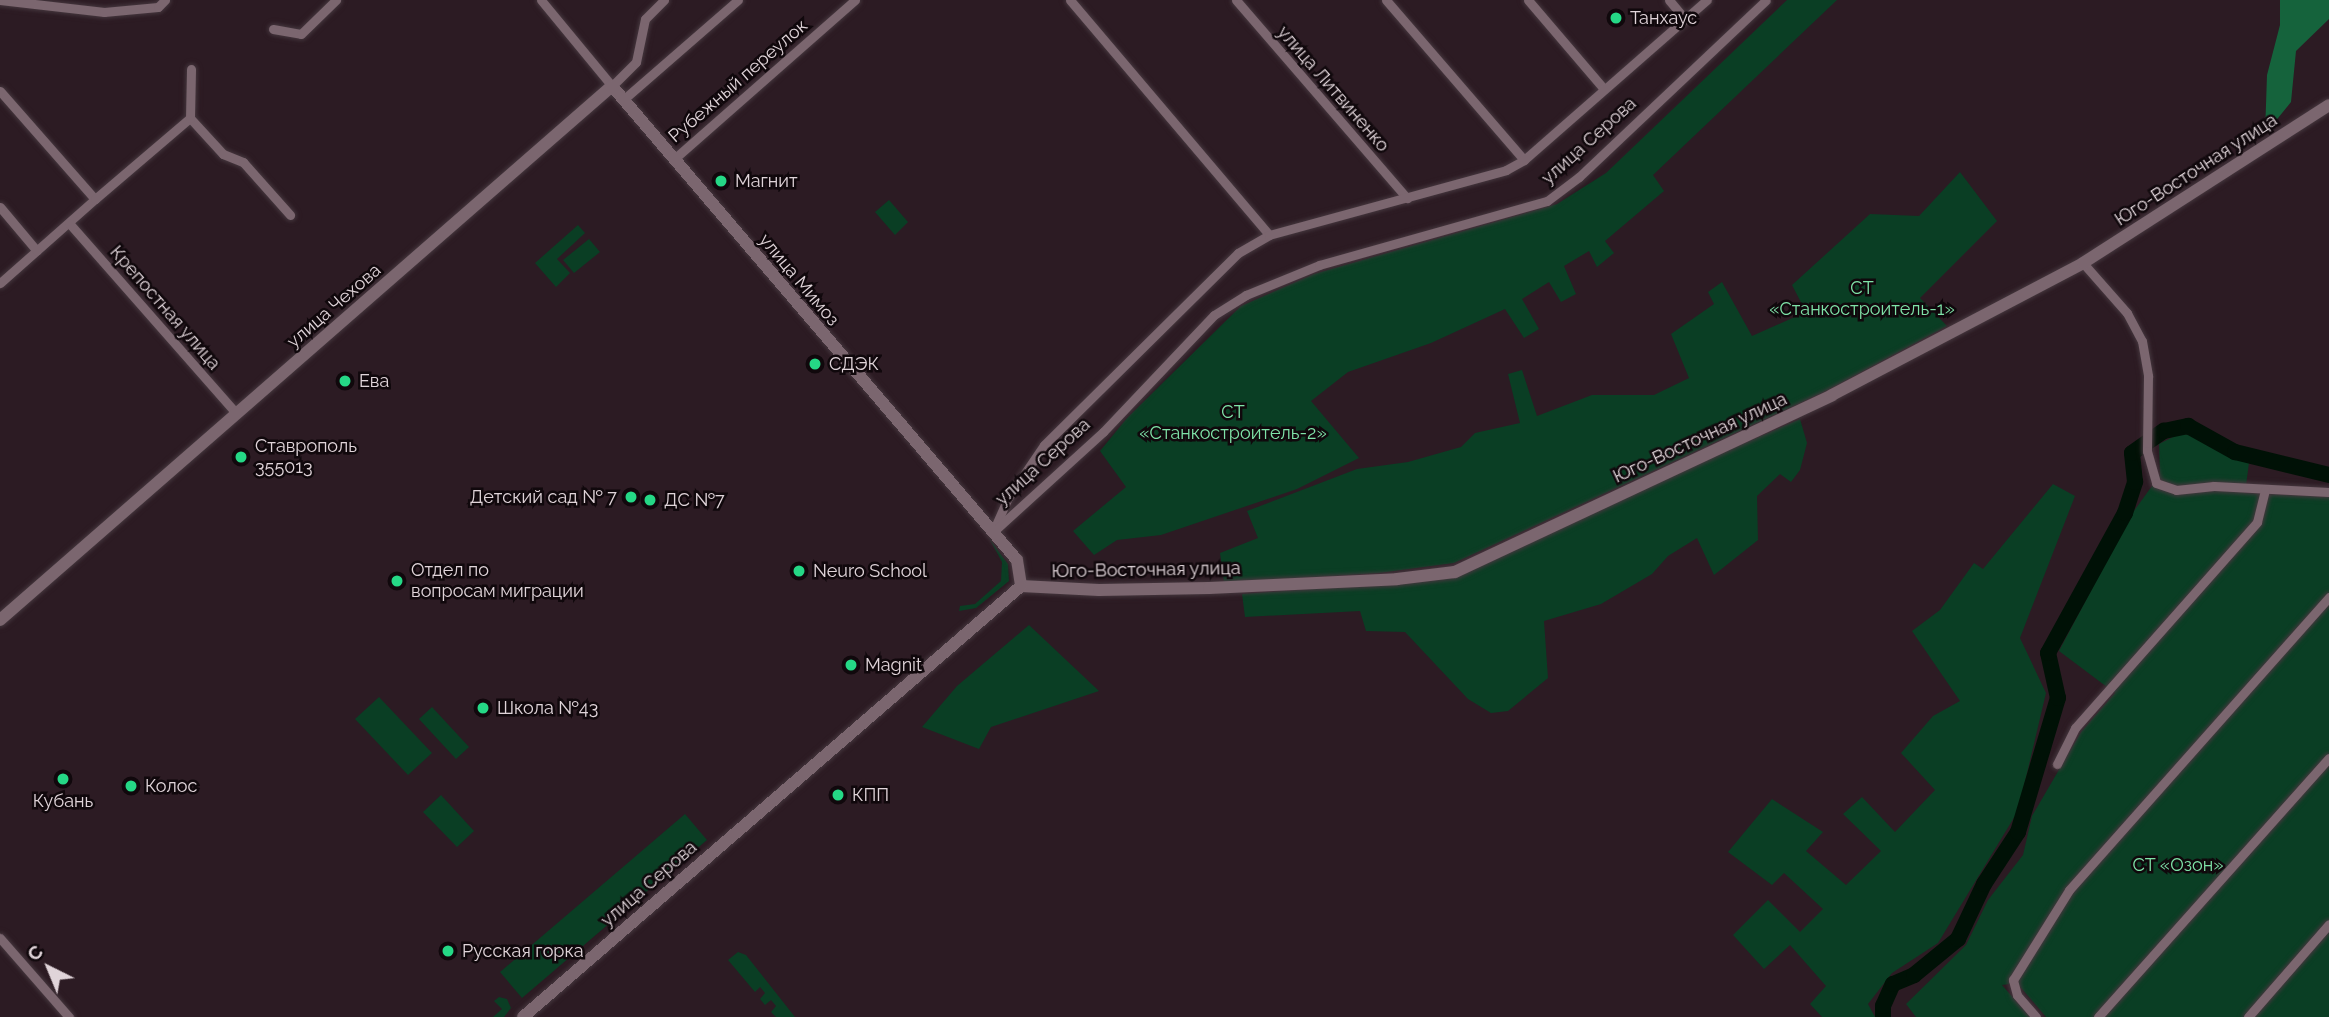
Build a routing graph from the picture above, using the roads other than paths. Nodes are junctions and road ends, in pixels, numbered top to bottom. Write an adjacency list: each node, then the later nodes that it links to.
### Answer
1 (0, 0): 2 (street)
2 (165, 0)
3 (336, 0): 16 (street)
4 (541, 0): 18 (street, улица Мимоз)
5 (664, 0): 18 (street, улица Чехова)
6 (738, 0): 21 (street)
7 (855, 0): 24 (street, Рубежный переулок)
8 (1070, 0): 31 (street)
9 (1236, 0): 26 (street, улица Литвиненко)
10 (1386, 0): 25 (street)
11 (1528, 0): 19 (street)
12 (1668, 0): 15 (street)
13 (1707, 0): 15 (street, улица Серова)
14 (1766, 0): 38 (street, улица Серова)
15 (1685, 19): 19 (street, улица Серова)
16 (273, 29)
17 (191, 69): 23 (street)
18 (612, 86): 21 (street, улица Мимоз); 35 (street, улица Чехова)
19 (1604, 89): 25 (street, улица Серова)
20 (0, 91): 27 (street)
21 (624, 99): 24 (street, улица Мимоз)
22 (2329, 105): 33 (street, Юго-Восточная улица)
23 (190, 118): 27 (street); 29 (street)
24 (674, 159): 38 (street, улица Мимоз)
25 (1524, 160): 26 (street, улица Серова)
26 (1407, 198): 31 (street, улица Серова)
27 (95, 200): 30 (street)
28 (0, 207): 32 (street)
29 (290, 215)
30 (69, 223): 32 (street); 35 (street, Крепостная улица)
31 (1269, 235): 38 (street, улица Серова)
32 (37, 251): 34 (street)
33 (2083, 263): 36 (street); 39 (street, Юго-Восточная улица)
34 (0, 283)
35 (237, 414): 41 (street, улица Чехова)
36 (2265, 490): 37 (street); 43 (street)
37 (2329, 492)
38 (993, 532): 39 (street, улица Мимоз)
39 (1021, 586): 47 (street, улица Серова)
40 (2329, 597): 48 (street)
41 (0, 620)
42 (2329, 758): 49 (street)
43 (2057, 764)
44 (2329, 924): 50 (street)
45 (0, 938): 46 (street)
46 (69, 1017)
47 (523, 1017)
48 (2036, 1017)
49 (2098, 1017)
50 (2248, 1017)

